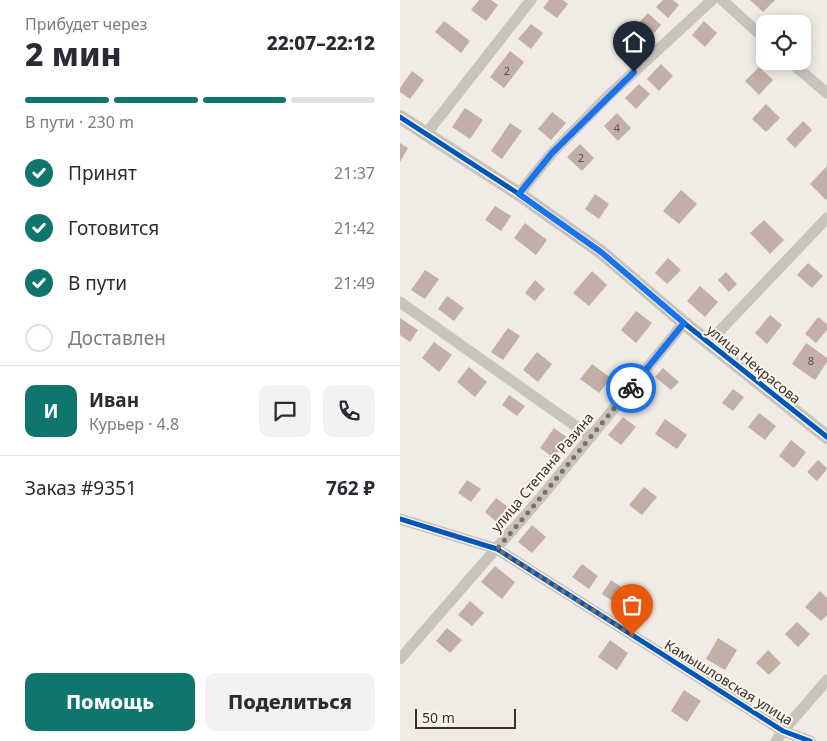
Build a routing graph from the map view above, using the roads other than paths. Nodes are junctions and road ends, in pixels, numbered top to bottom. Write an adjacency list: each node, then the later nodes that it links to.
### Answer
1 (531, 0): 8 (street)
2 (712, 0): 9 (street)
3 (722, 0): 4 (street)
4 (756, 31)
5 (800, 70): 6 (street)
6 (827, 93)
7 (400, 117): 8 (street, улица Некрасова)
8 (426, 134): 9 (street, улица Некрасова)
9 (519, 194): 12 (street, улица Некрасова)
10 (827, 218): 13 (street)
11 (400, 302): 14 (street)
12 (684, 323): 13 (street, улица Некрасова); 14 (street, улица Степана Разина)
13 (709, 342): 15 (street, улица Некрасова)
14 (591, 436): 17 (street, улица Степана Разина)
15 (827, 437)
16 (400, 519): 17 (street, Камышловская улица)
17 (497, 549): 18 (street, улица Степана Разина); 20 (street, Камышловская улица)
18 (400, 659)
19 (827, 680): 20 (street)
20 (783, 731): 21 (street); 22 (street, Камышловская улица)
21 (776, 741)
22 (810, 741)

